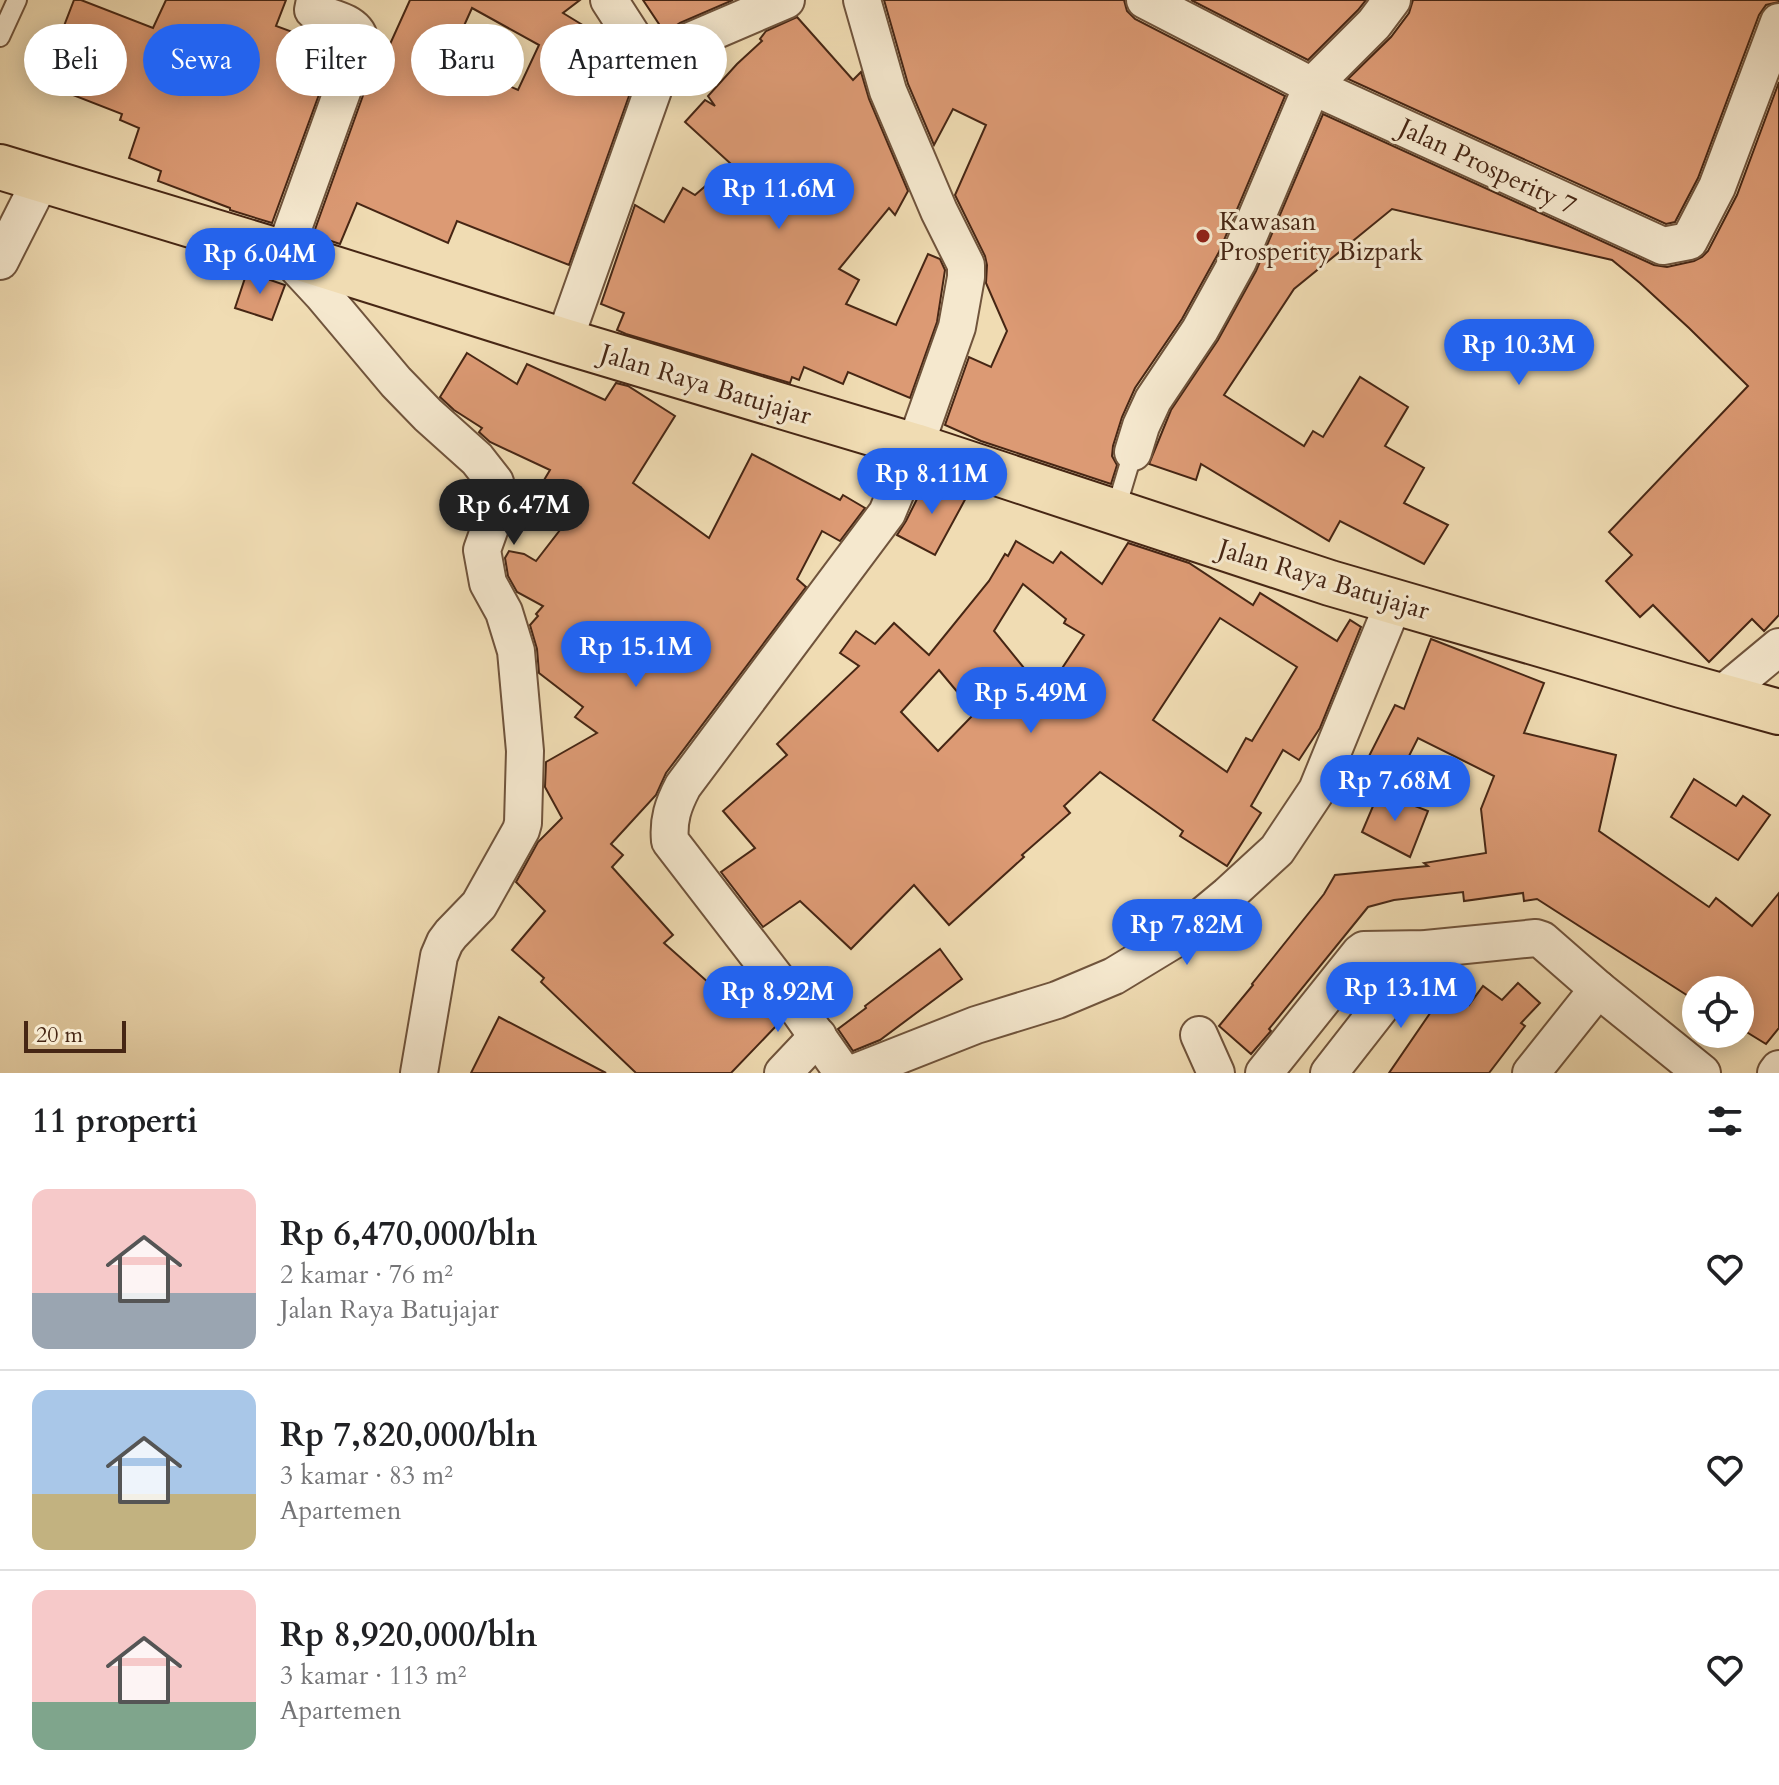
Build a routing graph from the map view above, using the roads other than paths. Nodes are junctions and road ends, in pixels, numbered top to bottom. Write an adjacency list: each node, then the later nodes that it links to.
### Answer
1 (17, 0): 11 (lane)
2 (315, 0): 16 (street)
3 (609, 0): 9 (street)
4 (786, 0): 10 (street)
5 (862, 0): 19 (street)
6 (1145, 0): 12 (street, Jalan Prosperity 7)
7 (1392, 0): 12 (street)
8 (1779, 22): 12 (street, Jalan Prosperity 7)
9 (624, 24)
10 (727, 25)
11 (0, 37)
12 (1312, 86): 20 (street)
13 (651, 96): 18 (street)
14 (0, 167): 15 (highway, Jalan Raya Batujajar)
15 (41, 180): 16 (highway, Jalan Raya Batujajar); 17 (street)
16 (284, 253): 18 (highway, Jalan Raya Batujajar); 30 (street)
17 (0, 261)
18 (564, 341): 19 (highway, Jalan Raya Batujajar)
19 (915, 446): 21 (highway, Jalan Raya Batujajar); 29 (street)
20 (1133, 452): 21 (lane)
21 (1115, 512): 22 (highway, Jalan Raya Batujajar)
22 (1394, 602): 24 (highway, Jalan Raya Batujajar); 33 (street)
23 (1779, 647): 24 (street)
24 (1720, 696): 25 (highway, Jalan Raya Batujajar)
25 (1779, 712)
26 (1426, 949): 27 (street); 35 (street); 36 (street)
27 (1598, 989): 37 (street); 38 (street)
28 (1199, 1035): 34 (street)
29 (818, 1036): 31 (street); 32 (street)
30 (419, 1073)
31 (783, 1073)
32 (843, 1073)
33 (854, 1073)
34 (1216, 1073)
35 (1264, 1073)
36 (1329, 1073)
37 (1531, 1073)
38 (1702, 1073)

